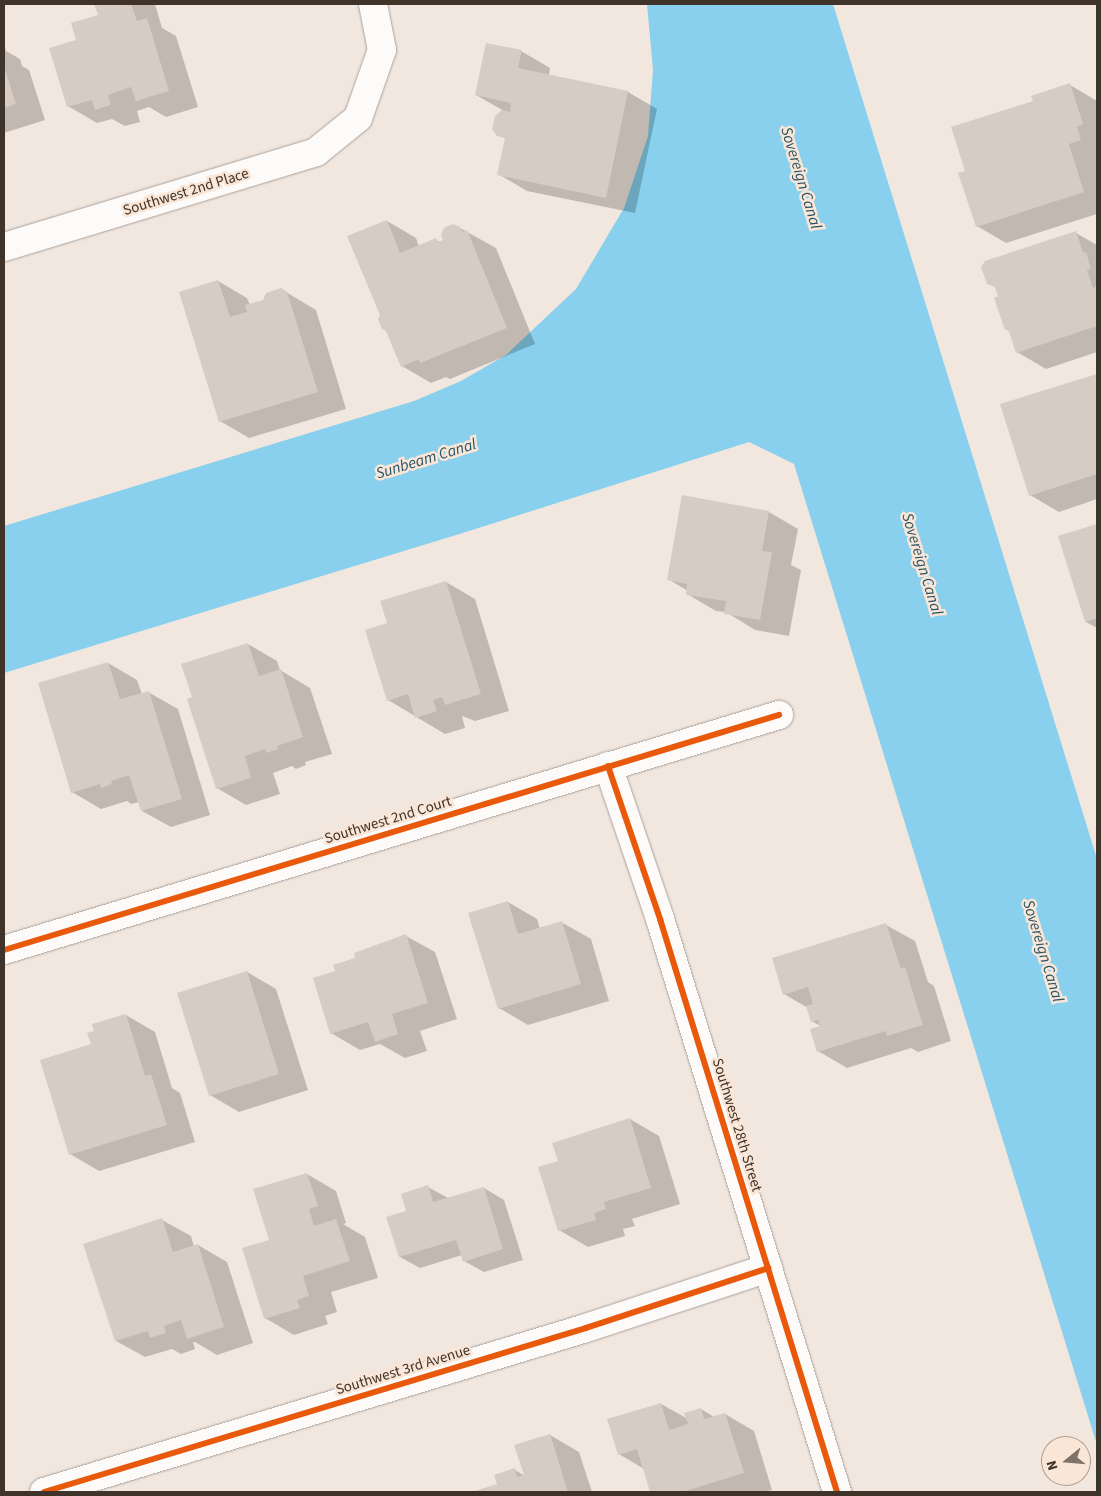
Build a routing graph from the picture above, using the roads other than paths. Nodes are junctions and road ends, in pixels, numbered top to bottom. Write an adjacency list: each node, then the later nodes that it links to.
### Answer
1 (373, 4): 2 (street, Southwest 2nd Place)
2 (4, 247)
3 (779, 714): 4 (street, Southwest 2nd Court)
4 (608, 766): 5 (street, Southwest 2nd Court); 6 (street, Southwest 28th Street)
5 (4, 950)
6 (768, 1268): 7 (street, Southwest 3rd Avenue); 8 (street, Southwest 28th Street)
7 (44, 1492)
8 (837, 1492)

